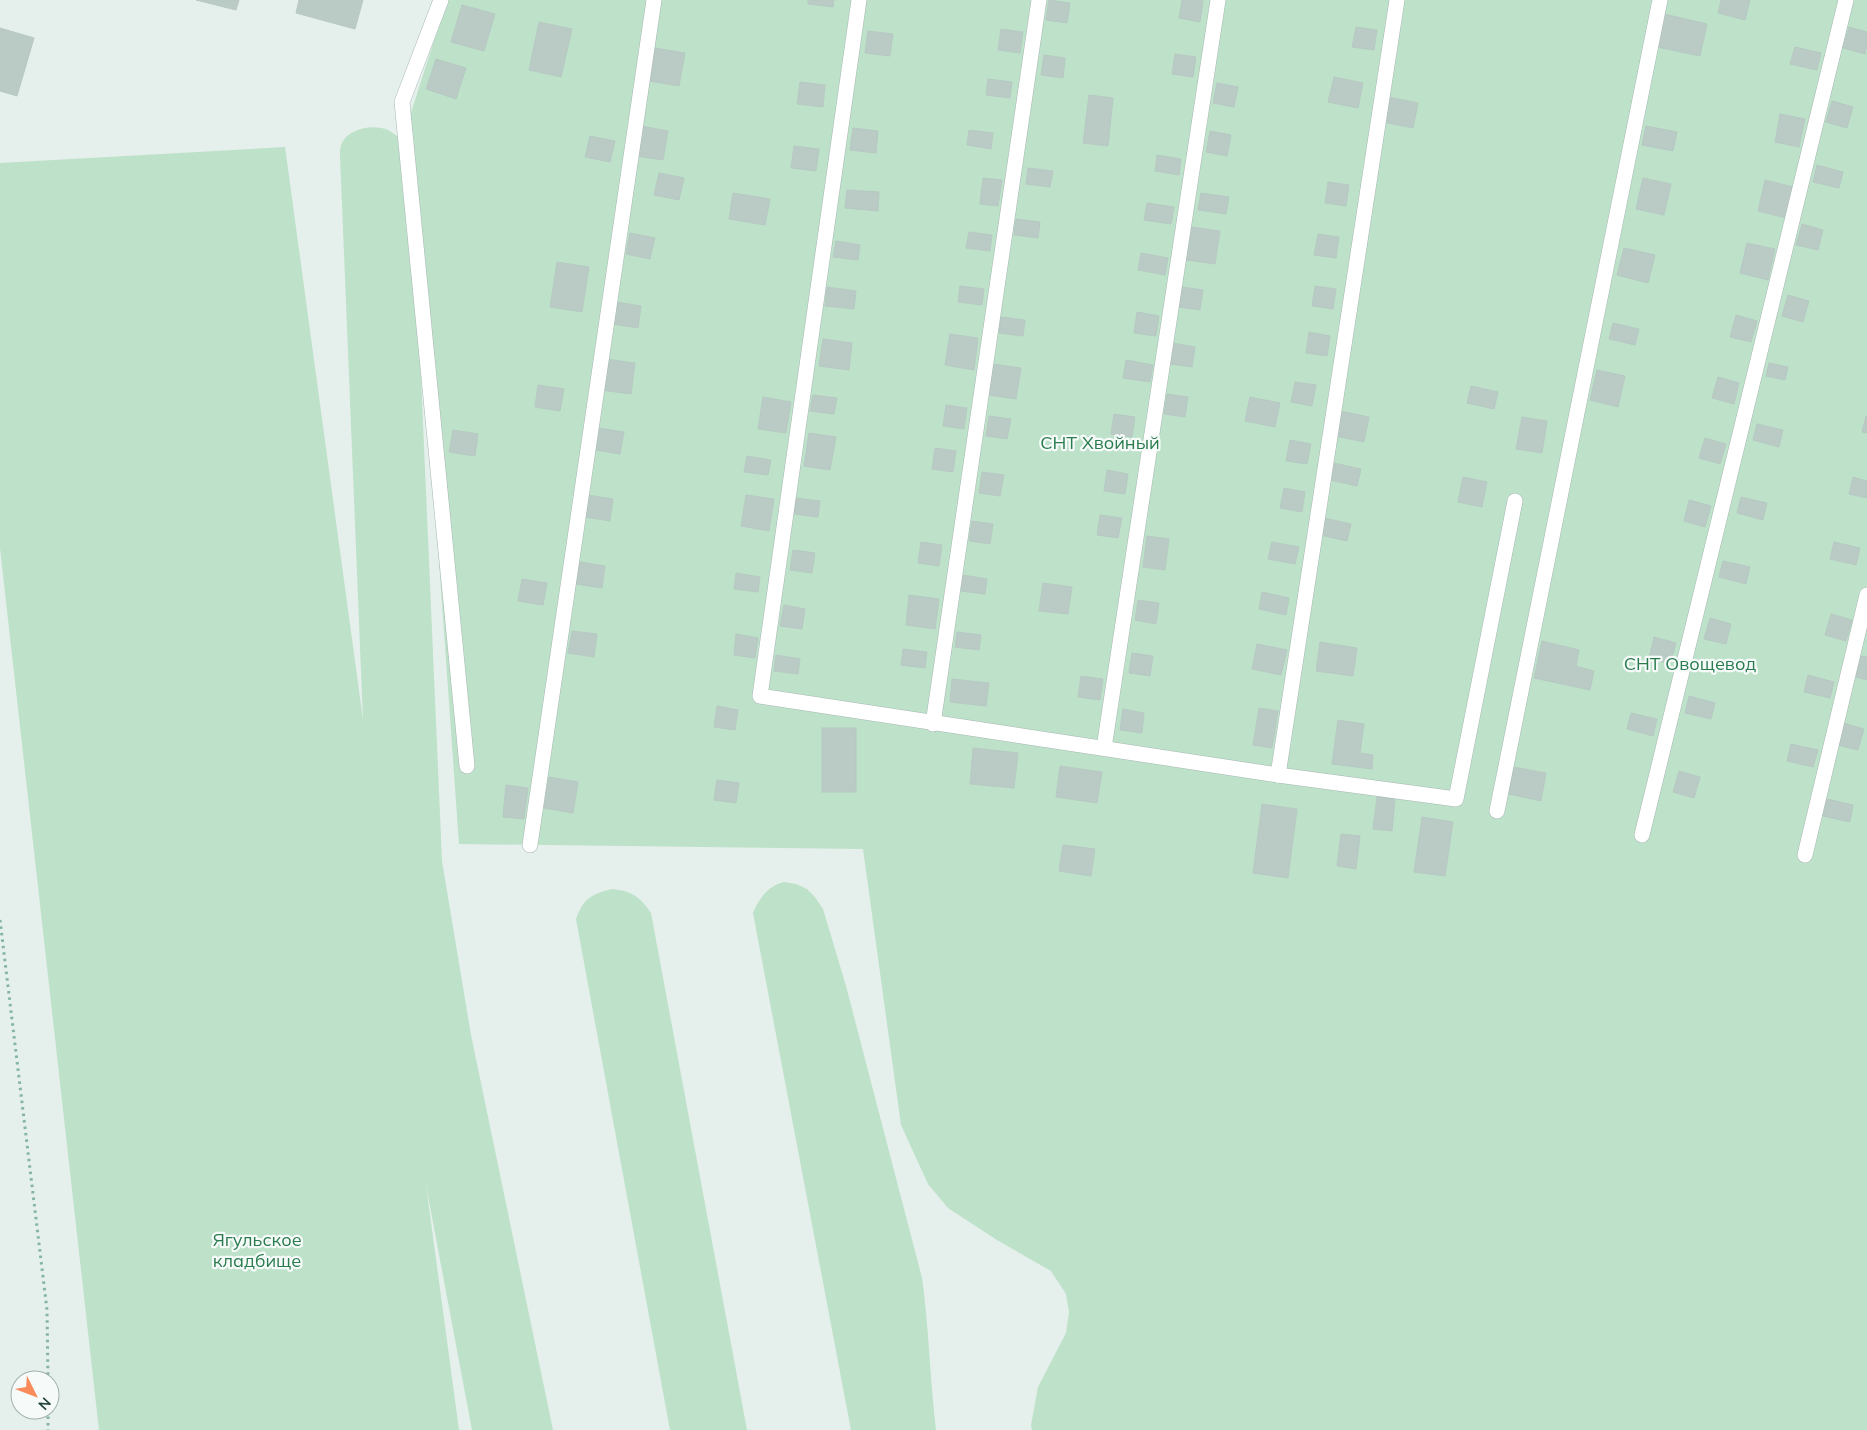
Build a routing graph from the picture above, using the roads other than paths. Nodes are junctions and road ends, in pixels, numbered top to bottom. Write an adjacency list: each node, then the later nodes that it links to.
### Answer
1 (441, 0): 13 (street)
2 (654, 0): 17 (street)
3 (859, 0): 11 (street)
4 (1039, 0): 11 (street)
5 (1218, 0): 12 (street)
6 (1397, 0): 14 (street)
7 (1660, 0): 15 (street)
8 (1846, 0): 16 (street)
9 (1516, 501): 14 (street)
10 (1867, 595): 18 (street)
11 (933, 724): 12 (street)
12 (1104, 748): 14 (street)
13 (467, 766)
14 (1278, 775)
15 (1498, 812)
16 (1642, 835)
17 (530, 845)
18 (1805, 855)

